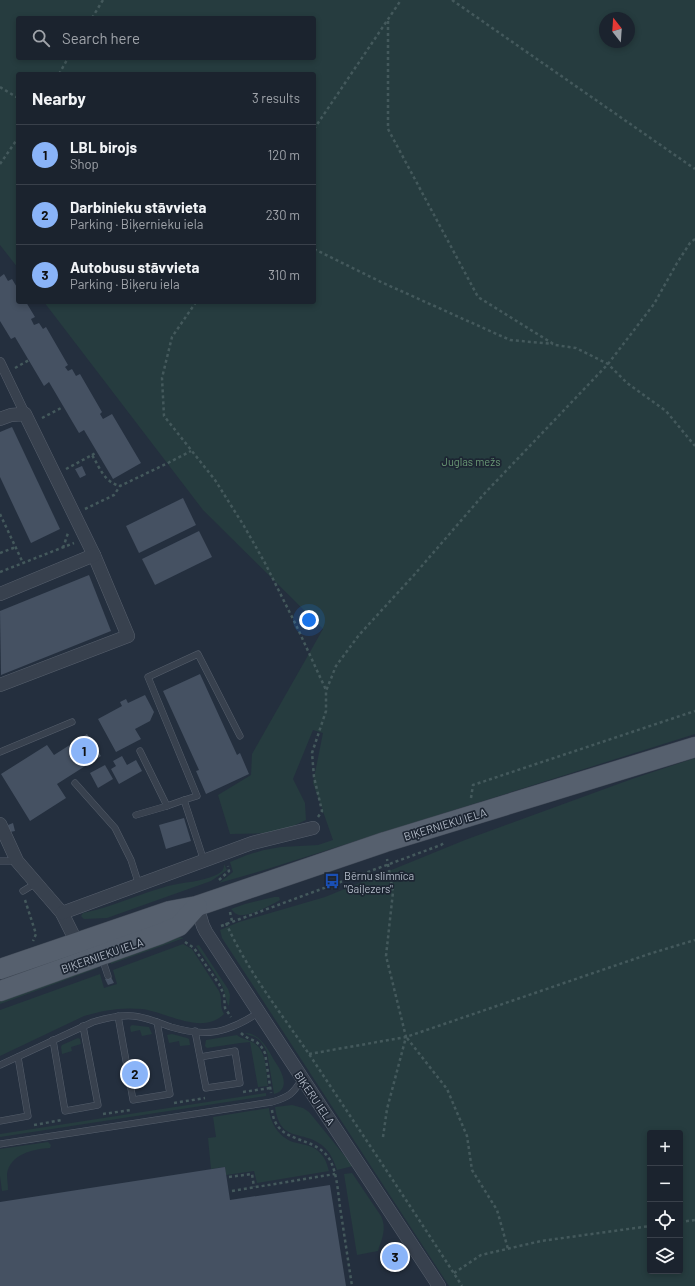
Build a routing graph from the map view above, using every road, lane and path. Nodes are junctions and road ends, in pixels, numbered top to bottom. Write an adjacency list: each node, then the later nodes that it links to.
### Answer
1 (103, 0): 4 (path)
2 (401, 0): 5 (path)
3 (452, 0): 13 (path)
4 (93, 16)
5 (388, 21): 10 (path); 17 (path)
6 (67, 60): 7 (path)
7 (60, 72)
8 (0, 87): 9 (path)
9 (16, 97)
10 (316, 126)
11 (16, 141): 12 (path)
12 (0, 164)
13 (695, 169)
14 (695, 239): 19 (path)
15 (316, 250): 17 (path)
16 (195, 304): 24 (path)
17 (555, 345): 19 (path)
18 (0, 362): 22 (street)
19 (608, 364): 23 (path); 40 (path)
20 (63, 407): 22 (path)
21 (0, 419): 22 (street)
22 (28, 419): 27 (street)
23 (695, 446)
24 (191, 451): 28 (path); 40 (path)
25 (97, 452): 26 (path)
26 (92, 454): 27 (path); 28 (path)
27 (55, 474): 30 (street)
28 (120, 486): 30 (path)
29 (0, 514): 32 (path)
30 (75, 515): 31 (street); 33 (path)
31 (86, 539): 33 (path); 35 (street)
32 (16, 547): 34 (path); 36 (path)
33 (63, 548): 36 (path)
34 (0, 553)
35 (94, 555): 38 (street); 39 (street)
36 (23, 563): 37 (path)
37 (0, 571)
38 (0, 594)
39 (0, 685)
40 (326, 691): 53 (path)
41 (695, 711): 51 (path)
42 (72, 722): 46 (lane)
43 (240, 736): 48 (lane)
44 (695, 747): 51 (main road, BIĶERNIEKU IELA)
45 (140, 751): 49 (lane)
46 (0, 752)
47 (75, 782): 63 (lane)
48 (184, 800): 49 (lane); 59 (lane)
49 (167, 806): 50 (lane)
50 (136, 815)
51 (467, 817): 55 (main road, BIĶERNIEKU IELA)
52 (0, 824): 58 (street)
53 (312, 828): 56 (street)
54 (446, 840): 60 (path)
55 (385, 842): 60 (path); 65 (main road, BIĶERNIEKU IELA)
56 (224, 854): 59 (street); 61 (path)
57 (0, 861): 58 (lane)
58 (17, 861): 62 (street)
59 (204, 861): 63 (street)
60 (388, 864): 68 (path); 84 (path)
61 (216, 882)
62 (36, 883): 64 (lane); 67 (street)
63 (139, 885): 67 (street)
64 (23, 891): 73 (path)
65 (197, 906): 74 (main road, BIĶERNIEKU IELA); 74 (main road, BIĶERNIEKU IELA); 78 (street, BIĶERU IELA)
66 (229, 910): 68 (path)
67 (62, 913): 74 (street)
68 (232, 921): 69 (path)
69 (226, 924): 70 (path); 86 (path)
70 (221, 926)
71 (695, 940): 84 (path)
72 (184, 941): 81 (path)
73 (30, 947)
74 (87, 953): 75 (main road, BIĶERNIEKU IELA); 76 (lane); 77 (main road, BIĶERNIEKU IELA)
75 (0, 969)
76 (108, 976)
77 (0, 991)
78 (259, 1012): 81 (lane); 90 (street, BIĶERU IELA)
79 (118, 1016): 80 (lane); 80 (lane); 82 (lane)
80 (157, 1022): 83 (lane)
81 (236, 1025): 83 (lane); 91 (path)
82 (83, 1026): 85 (lane); 85 (lane)
83 (195, 1032): 88 (lane)
84 (406, 1037): 86 (path); 93 (path); 102 (path)
85 (53, 1040): 87 (lane)
86 (309, 1054): 103 (path)
87 (18, 1057): 89 (lane); 92 (lane)
88 (200, 1057): 88 (lane)
89 (0, 1065)
90 (302, 1078): 91 (lane); 105 (street, BIĶERU IELA)
91 (272, 1102): 94 (lane); 95 (path)
92 (0, 1121)
93 (383, 1137)
94 (0, 1144)
95 (335, 1174): 97 (path); 104 (path)
96 (229, 1177): 97 (path)
97 (254, 1187): 98 (path)
98 (232, 1191)
99 (695, 1220): 100 (path)
100 (683, 1222)
101 (647, 1226): 102 (path)
102 (508, 1249): 103 (path)
103 (454, 1273): 106 (path)
104 (352, 1286)
105 (439, 1286)
106 (462, 1286)

